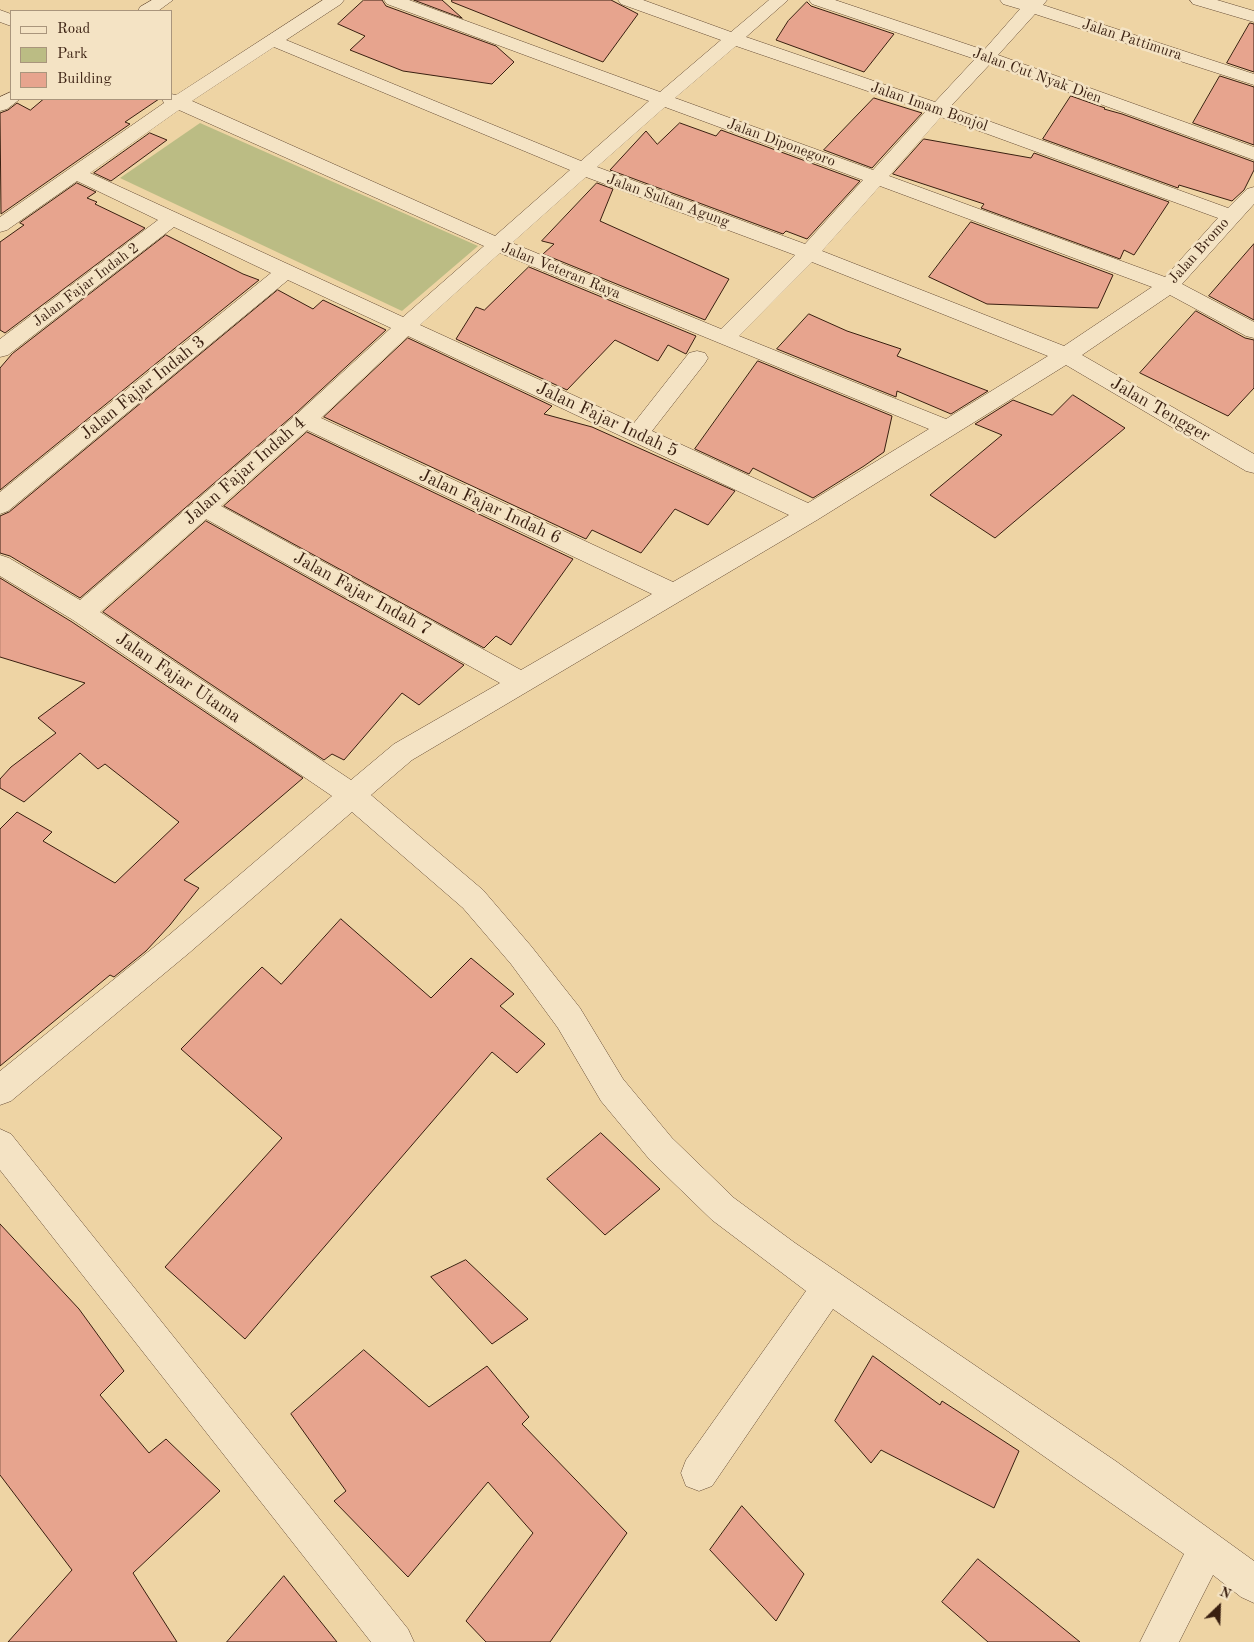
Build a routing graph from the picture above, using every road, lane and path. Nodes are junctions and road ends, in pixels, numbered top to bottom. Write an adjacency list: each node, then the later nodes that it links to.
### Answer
1 (164, 0): 10 (street)
2 (335, 0): 13 (street)
3 (393, 0): 17 (street, Jalan Diponegoro)
4 (627, 0): 12 (street, Jalan Imam Bonjol)
5 (779, 0): 12 (street, Jalan Fajar Indah 4)
6 (818, 0): 14 (street, Jalan Cut Nyak Dien)
7 (1009, 0): 9 (street, Jalan Pattimura)
8 (1199, 0): 11 (street)
9 (1035, 4): 14 (street); 15 (street, Jalan Pattimura)
10 (148, 10)
11 (1254, 17)
12 (733, 39): 17 (street, Jalan Fajar Indah 4); 18 (street, Jalan Imam Bonjol)
13 (274, 41): 16 (street); 20 (street, Jalan Sultan Agung)
14 (987, 58): 18 (street); 19 (street, Jalan Cut Nyak Dien)
15 (1254, 80)
16 (175, 100): 21 (street); 27 (street, Jalan Veteran Raya)
17 (661, 100): 20 (street, Jalan Fajar Indah 4); 22 (street, Jalan Diponegoro)
18 (938, 109): 22 (street); 24 (street, Jalan Imam Bonjol)
19 (1254, 154)
20 (583, 169): 27 (street, Jalan Fajar Indah 4); 28 (street, Jalan Sultan Agung)
21 (75, 172): 25 (street, Jalan Fajar Indah 5); 26 (street)
22 (877, 177): 28 (street); 30 (street, Jalan Diponegoro)
23 (1254, 193): 24 (street, Jalan Bromo)
24 (1231, 216): 30 (street, Jalan Bromo)
25 (172, 219): 29 (street, Jalan Fajar Indah 5); 34 (street, Jalan Fajar Indah 2)
26 (0, 226)
27 (498, 245): 31 (street, Jalan Fajar Indah 4); 33 (street, Jalan Veteran Raya)
28 (810, 253): 33 (street); 35 (street, Jalan Sultan Agung)
29 (285, 272): 31 (street, Jalan Fajar Indah 5); 41 (street, Jalan Fajar Indah 3)
30 (1169, 286): 32 (street, Jalan Diponegoro); 35 (street, Jalan Bromo)
31 (406, 326): 37 (street, Jalan Fajar Indah 4); 39 (street, Jalan Fajar Indah 5)
32 (1254, 331)
33 (724, 338): 38 (street, Jalan Veteran Raya)
34 (0, 350)
35 (1066, 355): 38 (street, Jalan Bromo); 40 (street, Jalan Tengger)
36 (697, 358): 39 (street)
37 (305, 420): 42 (street, Jalan Fajar Indah 4); 45 (street, Jalan Fajar Indah 6)
38 (948, 428): 43 (street, Jalan Bromo)
39 (637, 435): 43 (street, Jalan Fajar Indah 5)
40 (1254, 465)
41 (0, 505)
42 (203, 507): 46 (street, Jalan Fajar Indah 4); 47 (street, Jalan Fajar Indah 7)
43 (809, 514): 45 (street, Jalan Bromo)
44 (0, 564): 46 (street, Jalan Fajar Utama)
45 (675, 594): 47 (street, Jalan Bromo)
46 (82, 613): 48 (street, Jalan Fajar Utama)
47 (521, 682): 48 (street, Jalan Bromo)
48 (353, 796): 49 (street, Jalan Bromo); 51 (street, Jalan Fajar Utama)
49 (0, 1090)
50 (0, 1145): 55 (street)
51 (829, 1287): 52 (street); 53 (street, Jalan Fajar Utama)
52 (699, 1473)
53 (1207, 1548): 54 (street, Jalan Fajar Utama); 56 (street)
54 (1254, 1584)
55 (395, 1642)
56 (1159, 1642)

